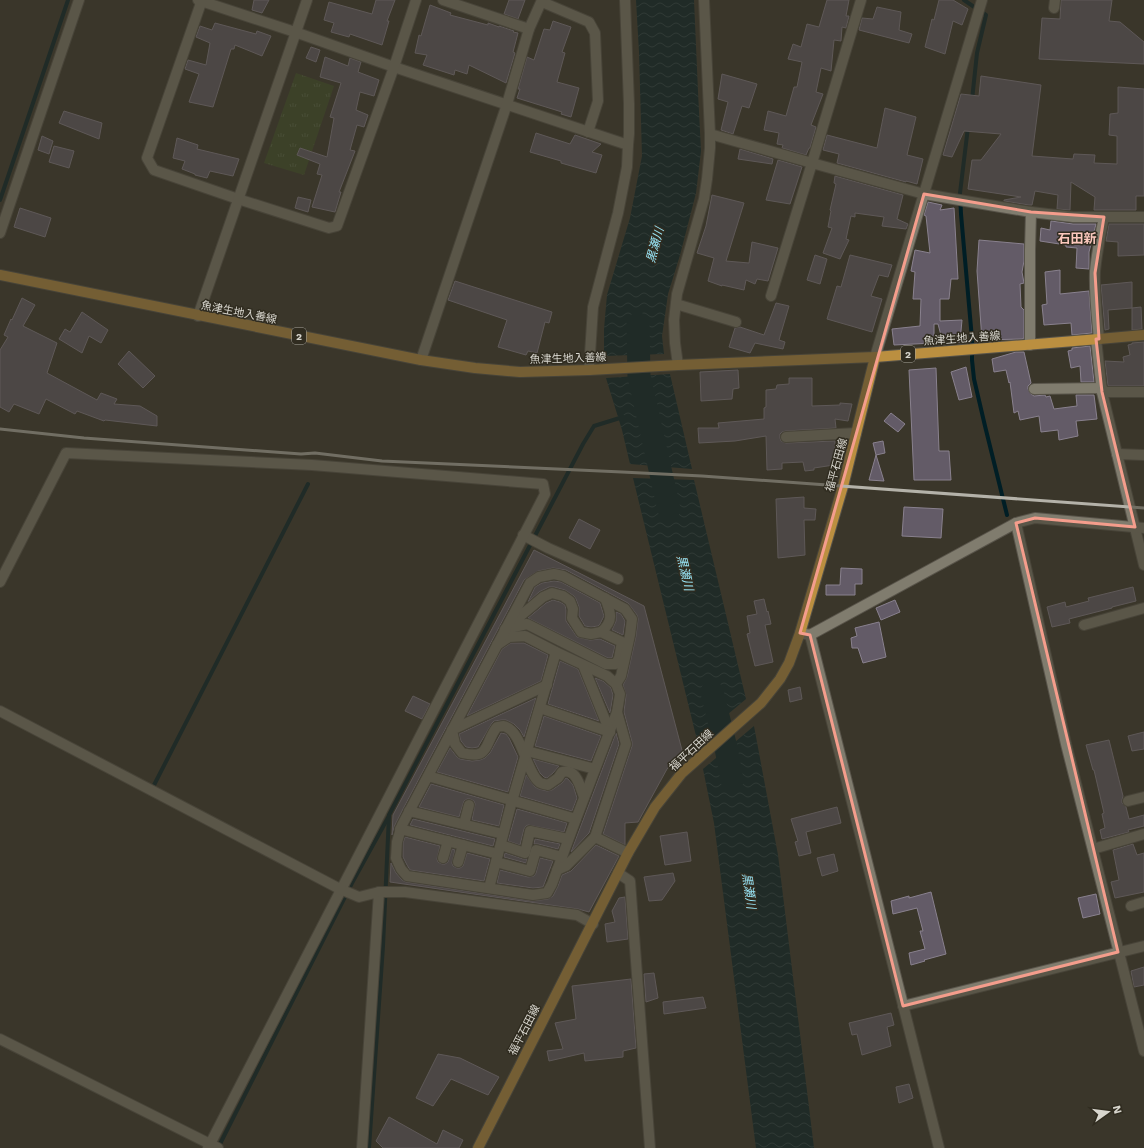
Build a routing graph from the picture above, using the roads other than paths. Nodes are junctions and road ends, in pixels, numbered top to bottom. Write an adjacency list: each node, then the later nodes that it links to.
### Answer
1 (79, 0): 24 (street)
2 (201, 0): 12 (street); 20 (street)
3 (307, 0): 12 (street)
4 (416, 0): 13 (street)
5 (443, 0): 11 (street)
6 (625, 0): 17 (street)
7 (704, 0): 16 (street)
8 (862, 0): 18 (street)
9 (982, 0): 19 (street)
10 (542, 1): 11 (street); 15 (street)
11 (529, 29): 14 (street)
12 (295, 32): 13 (street); 20 (street)
13 (394, 67): 14 (street); 20 (street)
14 (506, 104): 15 (street); 34 (street)
15 (588, 132): 17 (street)
16 (710, 134): 18 (street); 27 (street)
17 (628, 145): 36 (street)
18 (812, 163): 19 (street); 26 (street)
19 (924, 194): 21 (street); 33 (street)
20 (238, 199): 28 (street)
21 (1031, 212): 22 (street); 32 (street)
22 (1104, 217): 23 (street); 31 (street)
23 (1144, 217)
24 (0, 233)
25 (0, 275): 28 (main road, 魚津生地入善線 / 2)
26 (771, 296)
27 (676, 304): 29 (street); 35 (street)
28 (198, 316): 34 (main road, 魚津生地入善線 / 2)
29 (736, 322)
30 (1144, 335): 31 (main road, 魚津生地入善線 / 2)
31 (1097, 339): 32 (main road, 魚津生地入善線 / 2); 38 (street)
32 (1030, 344): 33 (main road, 魚津生地入善線 / 2)
33 (875, 357): 35 (main road, 魚津生地入善線 / 2); 40 (main road, 福平石田線)
34 (421, 360): 36 (main road, 魚津生地入善線 / 2)
35 (675, 365): 36 (main road, 魚津生地入善線 / 2)
36 (589, 370)
37 (1034, 389): 38 (street)
38 (1102, 390): 39 (street); 42 (street)
39 (1144, 392)
40 (856, 433): 41 (street); 55 (main road, 福平石田線)
41 (786, 437)
42 (1117, 454): 43 (street); 45 (street)
43 (1144, 455)
44 (1016, 523): 45 (street); 55 (street); 84 (street)
45 (1139, 528): 47 (street)
46 (523, 535): 48 (street); 49 (street); 93 (street)
47 (1144, 564)
48 (618, 579)
49 (0, 582)
50 (605, 598): 53 (street); 54 (street); 59 (street)
51 (1144, 608): 52 (street)
52 (1084, 625)
53 (505, 629): 54 (street); 54 (street); 56 (street)
54 (601, 632)
55 (805, 634): 85 (main road, 福平石田線); 100 (street)
56 (497, 645): 57 (street); 64 (street)
57 (556, 652): 58 (street); 60 (street)
58 (583, 665): 59 (street); 65 (street)
59 (616, 684): 63 (street)
60 (547, 685): 61 (street); 64 (street)
61 (540, 708): 65 (street); 66 (street)
62 (0, 712): 93 (street)
63 (617, 712): 65 (street); 80 (street)
64 (452, 730): 66 (street); 68 (street)
65 (610, 732): 67 (street)
66 (526, 755): 67 (street); 69 (street); 71 (street)
67 (595, 769): 69 (street)
68 (428, 776): 71 (street); 74 (street)
69 (584, 797): 75 (street)
70 (1144, 797): 72 (street)
71 (512, 801): 75 (street); 78 (street)
72 (1128, 801)
73 (469, 805): 76 (street)
74 (409, 811): 76 (street); 77 (street)
75 (576, 819): 81 (street)
76 (464, 824): 78 (street)
77 (400, 829): 82 (street); 92 (street)
78 (504, 834): 86 (street)
79 (1144, 834): 84 (street)
80 (595, 837): 85 (street); 90 (street)
81 (568, 839): 86 (street); 87 (street)
82 (448, 841): 83 (street); 88 (street)
83 (464, 845): 86 (street); 89 (street)
84 (1092, 849): 99 (street)
85 (628, 853): 91 (main road, 福平石田線)
86 (498, 854): 87 (street); 92 (street)
87 (562, 857): 90 (street)
88 (443, 858)
89 (458, 862)
90 (557, 870): 92 (street)
91 (618, 873): 97 (main road, 福平石田線); 106 (street)
92 (489, 888)
93 (340, 889): 94 (street); 103 (street)
94 (379, 892): 97 (street); 104 (street)
95 (1144, 902): 96 (street)
96 (1131, 906)
97 (593, 924): 105 (main road, 福平石田線)
98 (1144, 946): 99 (street)
99 (1118, 952): 100 (street); 102 (street)
100 (903, 1006): 107 (street)
101 (0, 1039): 103 (street)
102 (1144, 1051)
103 (212, 1147)
104 (362, 1148)
105 (478, 1148)
106 (650, 1148)
107 (939, 1148)

